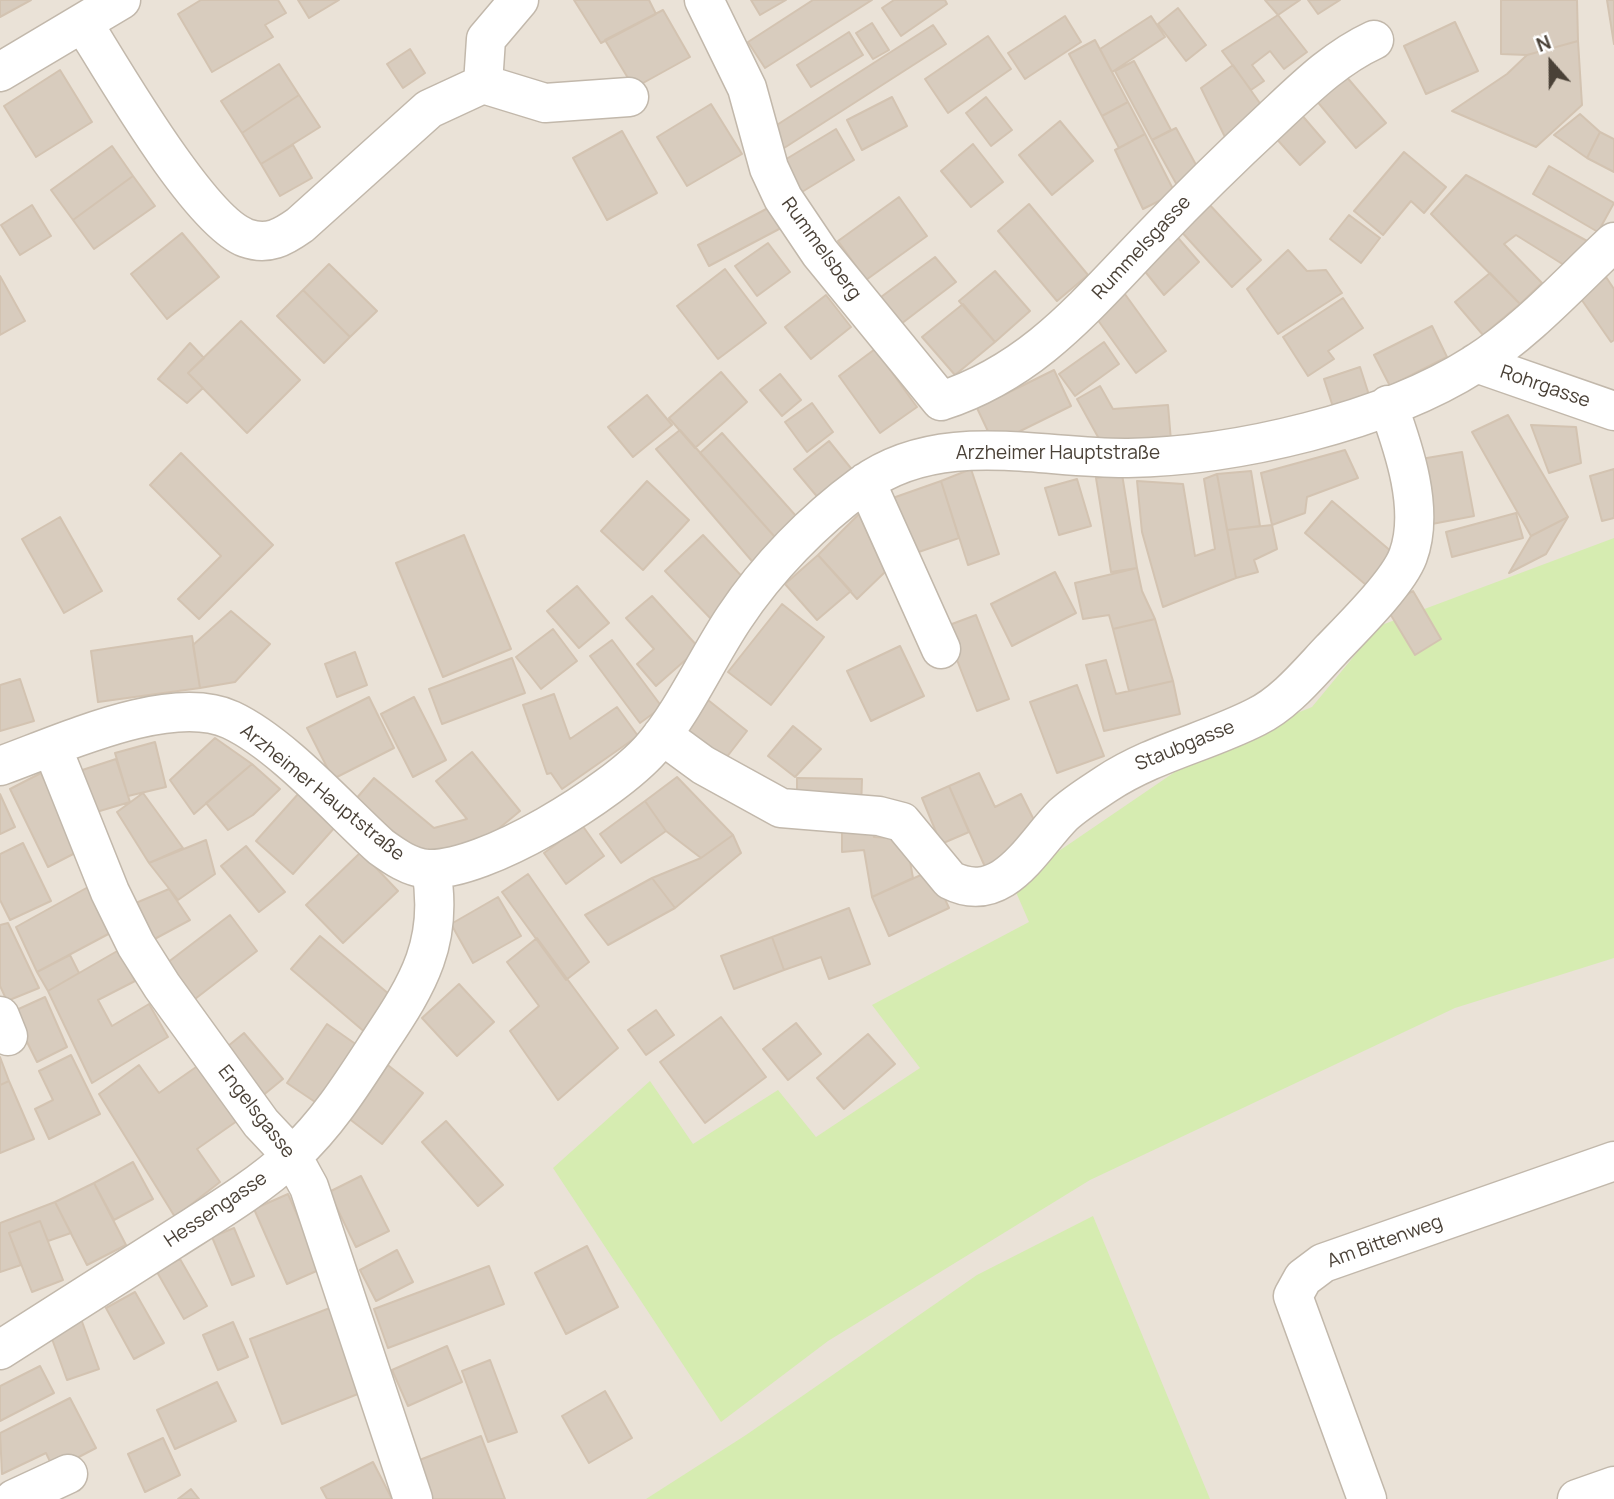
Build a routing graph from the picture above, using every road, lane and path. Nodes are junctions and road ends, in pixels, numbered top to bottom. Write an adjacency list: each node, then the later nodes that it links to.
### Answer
1 (121, 0): 4 (street)
2 (519, 0): 7 (street)
3 (704, 0): 11 (street, Rummelsberg)
4 (83, 23): 6 (street); 7 (street)
5 (1374, 40): 11 (street, Rummelsgasse)
6 (0, 72)
7 (482, 84): 8 (street)
8 (629, 97)
9 (1614, 242): 10 (street, Arzheimer Hauptstraße)
10 (1476, 363): 12 (street, Arzheimer Hauptstraße); 13 (street, Rohrgasse)
11 (941, 401): 14 (street)
12 (1388, 405): 14 (street, Arzheimer Hauptstraße); 17 (street, Staubgasse)
13 (1614, 411)
14 (927, 456): 15 (street, Arzheimer Hauptstraße)
15 (866, 482): 16 (street); 17 (street, Arzheimer Hauptstraße)
16 (941, 649)
17 (662, 735): 20 (street, Arzheimer Hauptstraße)
18 (52, 747): 19 (street, Arzheimer Hauptstraße); 20 (street, Arzheimer Hauptstraße); 21 (street, Engelsgasse)
19 (0, 766)
20 (431, 869): 21 (street, Hessengasse)
21 (292, 1156): 23 (street, Hessengasse); 27 (street, Engelsgasse)
22 (1614, 1161): 28 (street, Am Bittenweg)
23 (0, 1350)
24 (68, 1474): 26 (street)
25 (1614, 1486): 29 (street)
26 (14, 1499)
27 (413, 1499)
28 (1367, 1499)
29 (1577, 1499)

